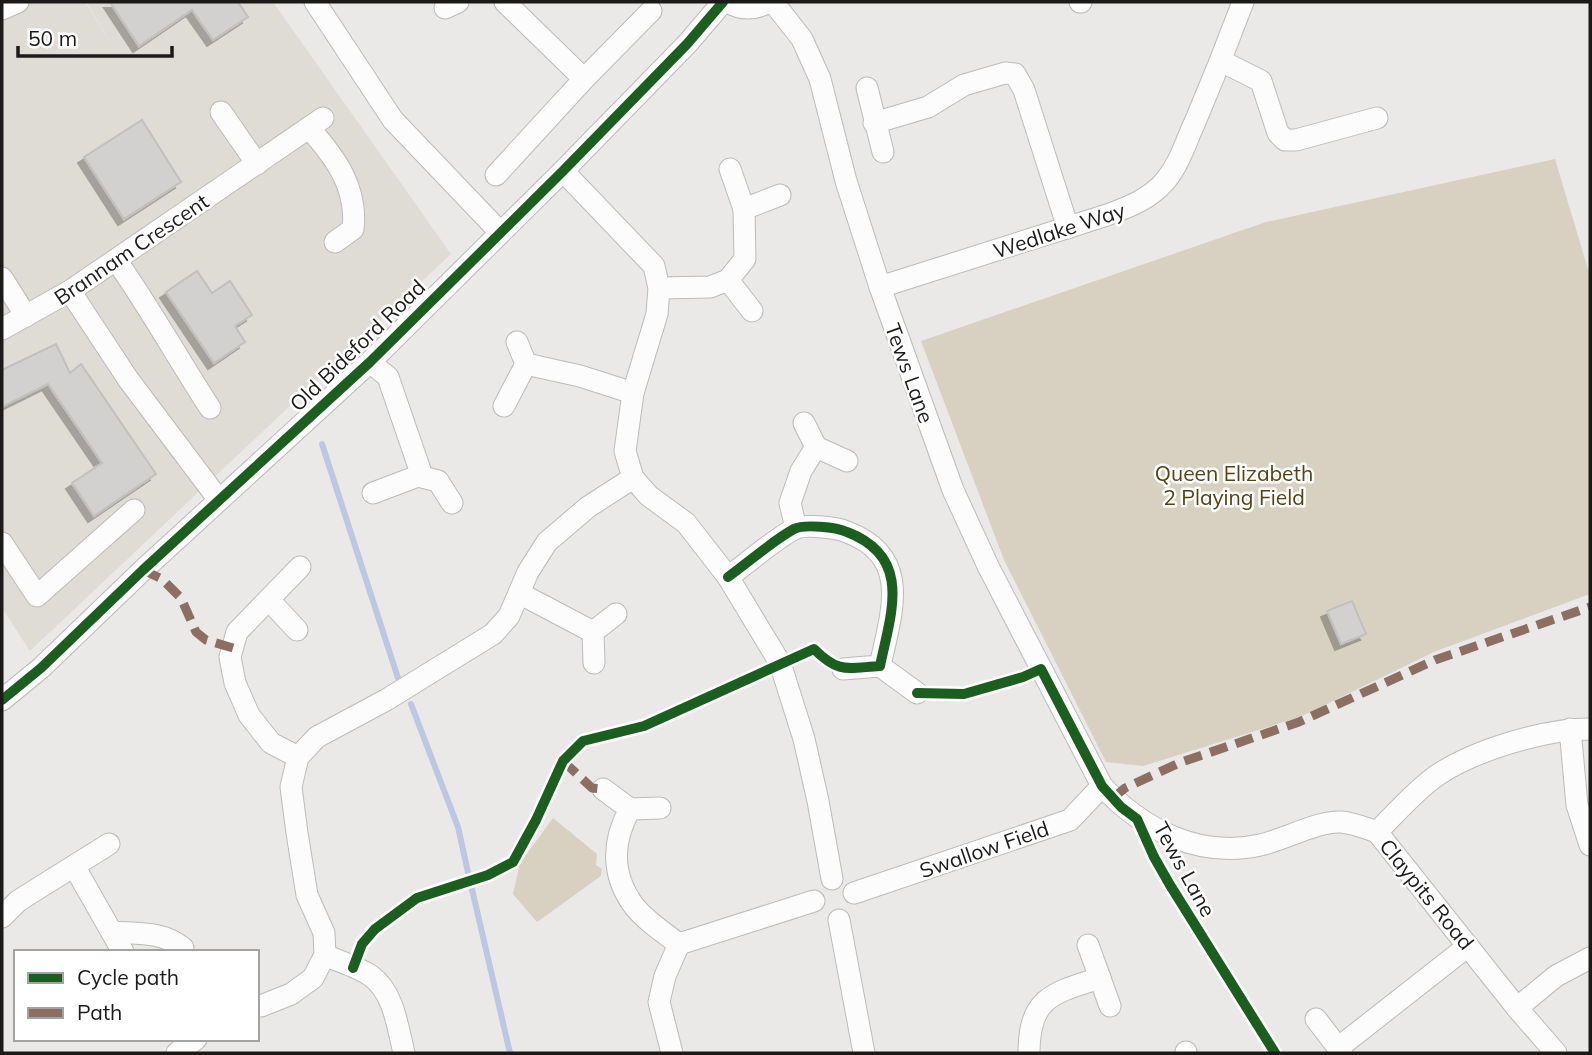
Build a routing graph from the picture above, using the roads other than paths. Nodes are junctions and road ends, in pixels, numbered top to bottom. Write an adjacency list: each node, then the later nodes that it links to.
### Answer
1 (18, 2): 7 (street)
2 (316, 2): 23 (street)
3 (505, 2): 10 (street)
4 (725, 2): 5 (street); 18 (street, Old Bideford Road)
5 (771, 2): 28 (street, Tews Lane)
6 (1243, 2): 9 (street, Wedlake Way)
7 (2, 9)
8 (651, 11): 10 (street)
9 (1221, 61): 13 (street); 22 (street, Wedlake Way)
10 (583, 79): 19 (street)
11 (867, 88): 14 (street)
12 (221, 112): 16 (street)
13 (1377, 118)
14 (874, 123): 15 (street); 22 (street)
15 (883, 152)
16 (257, 164): 24 (street, Brannam Crescent); 25 (street, Brannam Crescent)
17 (730, 169): 21 (street)
18 (563, 171): 23 (street, Old Bideford Road); 29 (street)
19 (496, 175)
20 (779, 195): 21 (street)
21 (744, 209): 27 (street)
22 (1068, 228): 28 (street, Wedlake Way)
23 (499, 231): 35 (street, Old Bideford Road)
24 (335, 242)
25 (116, 260): 30 (street, Brannam Crescent); 39 (street)
26 (2, 278): 32 (street)
27 (729, 279): 29 (street); 31 (street)
28 (880, 287): 65 (street, Tews Lane)
29 (659, 288): 37 (street)
30 (70, 291): 32 (street, Brannam Crescent); 46 (street)
31 (752, 311)
32 (26, 316): 33 (street, Brannam Crescent)
33 (2, 329)
34 (517, 342): 36 (street)
35 (370, 362): 43 (street); 46 (street, Old Bideford Road)
36 (526, 364): 37 (street); 38 (street)
37 (633, 393): 44 (street)
38 (504, 406)
39 (210, 408)
40 (804, 423): 41 (street)
41 (816, 447): 42 (street); 49 (street)
42 (848, 461)
43 (418, 476): 45 (street); 47 (street)
44 (633, 478): 52 (street); 53 (street)
45 (373, 493)
46 (219, 500): 62 (street, Old Bideford Road)
47 (452, 503)
48 (134, 510): 50 (street)
49 (796, 528): 52 (street); 59 (street)
50 (2, 543)
51 (300, 567): 54 (street)
52 (729, 577): 74 (street)
53 (519, 593): 57 (street); 64 (street)
54 (269, 600): 56 (street); 64 (street)
55 (616, 614): 57 (street)
56 (297, 630)
57 (593, 632): 58 (street)
58 (594, 663)
59 (880, 666): 60 (street); 61 (street)
60 (844, 669)
61 (917, 693)
62 (2, 700)
63 (1580, 729): 70 (street); 72 (street)
64 (298, 757): 85 (street)
65 (1102, 786): 69 (street, Tews Lane); 75 (street, Swallow Field)
66 (604, 789): 68 (street)
67 (660, 808): 68 (street)
68 (631, 809): 80 (street)
69 (1137, 819): 70 (street, Claypits Road)
70 (1377, 832): 82 (street, Claypits Road)
71 (109, 844): 73 (street)
72 (1590, 845)
73 (74, 866): 77 (street); 79 (street)
74 (832, 879): 75 (street); 76 (street)
75 (854, 892): 78 (street)
76 (814, 901): 78 (street); 80 (street)
77 (2, 917)
78 (839, 920): 97 (street)
79 (112, 932): 83 (street); 84 (street)
80 (679, 944): 96 (street)
81 (1088, 945): 87 (street)
82 (1468, 946): 90 (street, Claypits Road); 93 (street)
83 (183, 948)
84 (122, 950)
85 (325, 955): 88 (street); 95 (street)
86 (1590, 958): 90 (street)
87 (1100, 978): 89 (street); 98 (street)
88 (261, 1006)
89 (1110, 1006)
90 (1517, 1009): 99 (street, Claypits Road)
91 (1316, 1019): 93 (street)
92 (193, 1041): 94 (street)
93 (1340, 1051)
94 (177, 1053)
95 (404, 1053)
96 (672, 1053)
97 (864, 1053)
98 (1029, 1053)
99 (1556, 1053)

